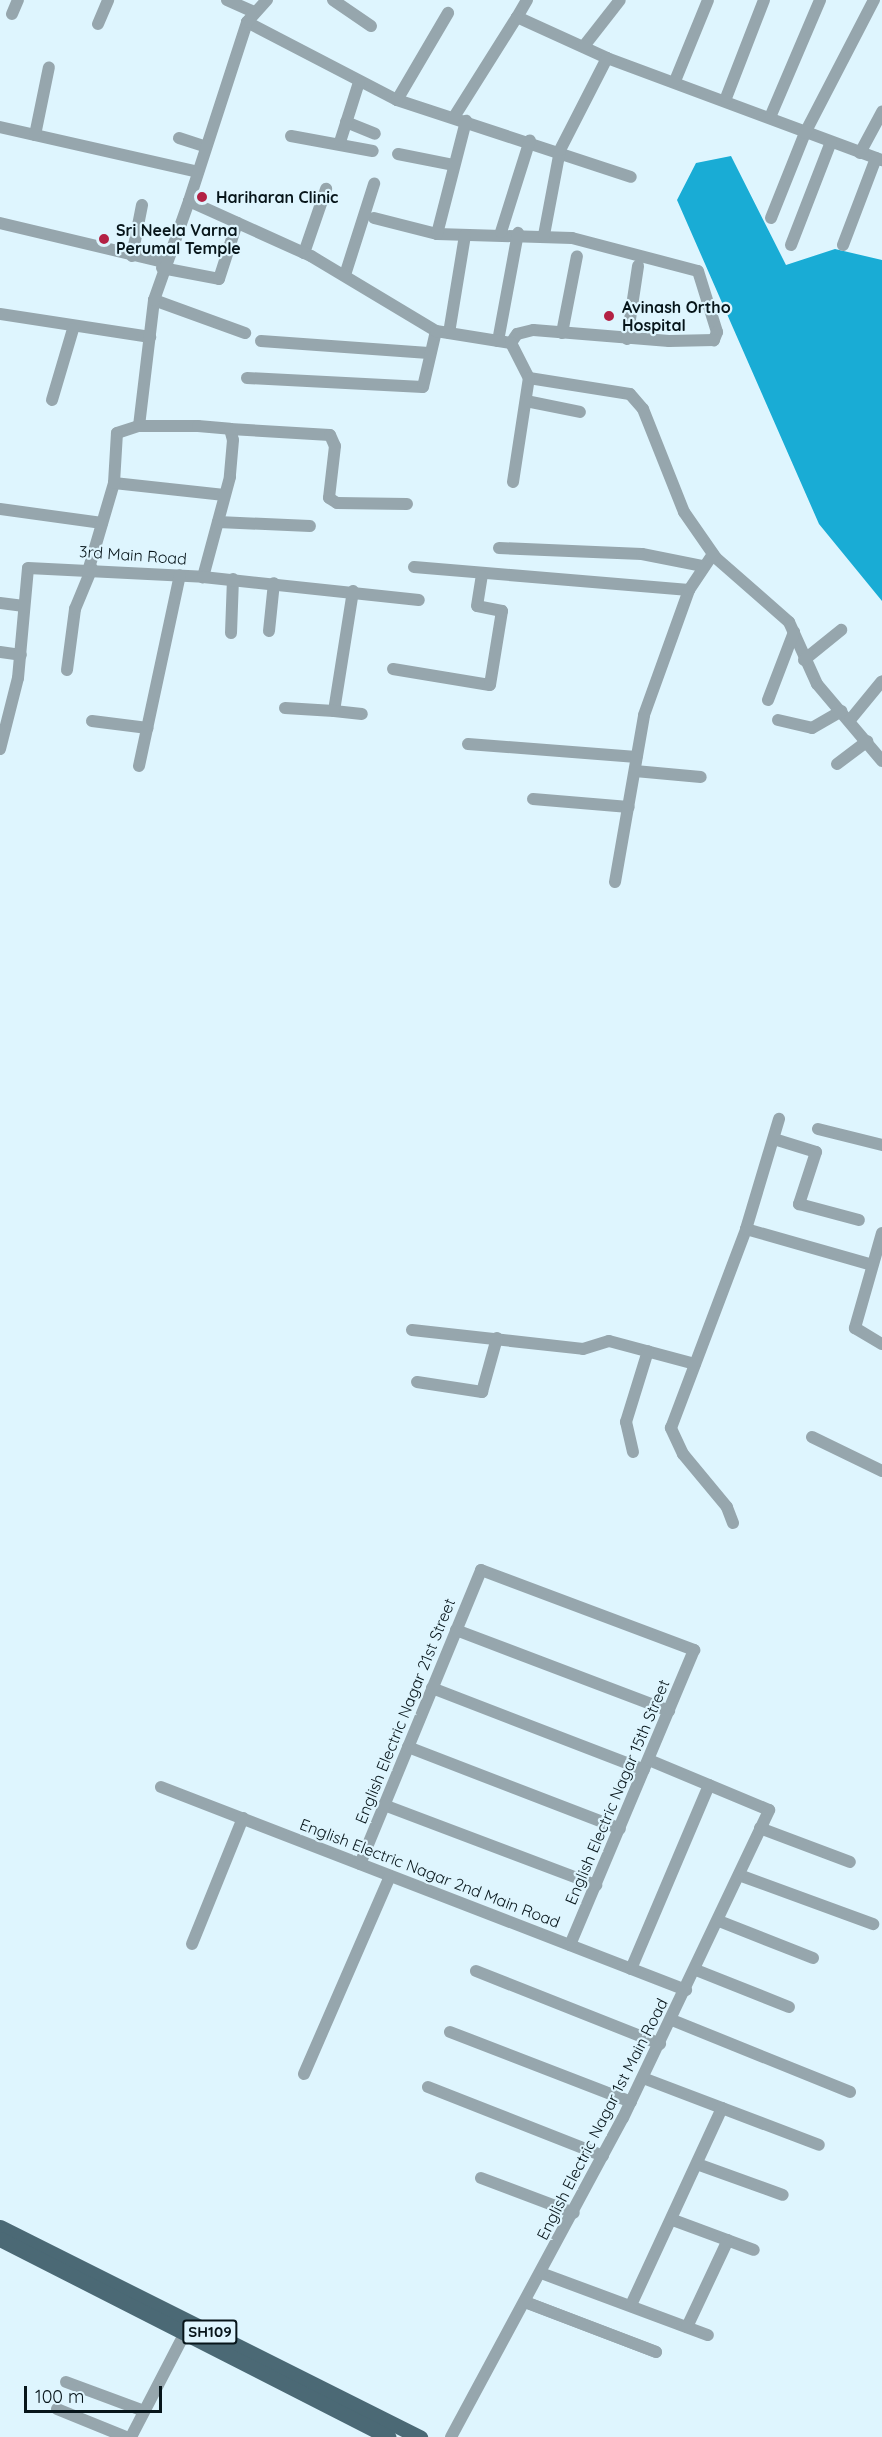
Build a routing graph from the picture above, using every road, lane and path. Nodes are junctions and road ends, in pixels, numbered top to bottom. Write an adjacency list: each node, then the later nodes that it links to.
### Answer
1 (18, 0): 13 (street)
2 (108, 0): 16 (street)
3 (227, 0): 14 (street)
4 (267, 0): 14 (street)
5 (333, 0): 17 (street)
6 (527, 0): 15 (street)
7 (620, 0): 18 (street)
8 (708, 0): 22 (street)
9 (764, 0): 23 (street)
10 (820, 0): 26 (street)
11 (874, 0): 30 (street)
12 (448, 13): 24 (street)
13 (12, 14)
14 (250, 17): 21 (street); 38 (street)
15 (517, 17): 18 (street); 27 (street)
16 (98, 24)
17 (370, 26)
18 (585, 46): 19 (street)
19 (607, 57): 22 (street); 39 (street)
20 (49, 67): 32 (street)
21 (359, 81): 24 (street); 28 (street)
22 (675, 81): 23 (street)
23 (726, 98): 26 (street)
24 (397, 100): 27 (street)
25 (882, 112): 41 (street)
26 (771, 115): 30 (street)
27 (460, 119): 35 (street); 44 (street)
28 (346, 123): 31 (street); 36 (street)
29 (0, 127): 32 (street)
30 (805, 133): 37 (street); 52 (street)
31 (375, 134)
32 (35, 135): 45 (street)
33 (291, 136): 36 (street)
34 (179, 138): 38 (street)
35 (530, 140): 39 (street); 55 (street)
36 (340, 142): 40 (street)
37 (831, 142): 41 (street); 60 (street)
38 (206, 147): 45 (street)
39 (560, 150): 46 (street); 59 (street)
40 (373, 151)
41 (860, 153): 43 (street)
42 (398, 154): 44 (street)
43 (879, 159): 61 (street)
44 (453, 165): 57 (street)
45 (198, 172): 49 (street)
46 (631, 177)
47 (374, 184): 67 (street)
48 (326, 189): 62 (street)
49 (189, 201): 54 (street); 65 (street)
50 (142, 204): 63 (street)
51 (374, 218): 57 (street)
52 (771, 218)
53 (0, 223): 63 (street)
54 (237, 223): 62 (street); 65 (street)
55 (501, 232): 56 (street); 58 (street)
56 (518, 233): 59 (street); 77 (street)
57 (437, 234): 58 (street)
58 (465, 235): 71 (street)
59 (544, 235): 75 (street)
60 (791, 245)
61 (843, 245)
62 (304, 253): 67 (street)
63 (132, 256): 65 (street)
64 (577, 256): 73 (street)
65 (163, 265): 68 (street)
66 (638, 266): 75 (street)
67 (345, 275): 71 (street)
68 (154, 300): 72 (street); 74 (street)
69 (0, 314): 70 (street)
70 (73, 329): 74 (street); 82 (street)
71 (442, 332): 77 (street); 79 (street)
72 (245, 333)
73 (562, 333): 75 (street); 78 (street)
74 (150, 337): 85 (street)
75 (627, 339)
76 (261, 341): 79 (street)
77 (498, 341): 78 (street)
78 (511, 343): 81 (street)
79 (429, 353): 80 (street)
80 (248, 378)
81 (529, 378): 83 (street); 96 (street)
82 (52, 400)
83 (526, 401): 84 (street); 87 (street)
84 (580, 412)
85 (139, 426): 86 (street); 88 (street)
86 (230, 429): 89 (street); 90 (street)
87 (513, 482)
88 (114, 483): 89 (street); 93 (street)
89 (224, 495): 92 (street)
90 (407, 504)
91 (0, 509): 93 (street)
92 (218, 522): 94 (street); 102 (street)
93 (102, 523): 99 (street)
94 (310, 526)
95 (499, 548): 97 (street)
96 (713, 554): 97 (street); 112 (street)
97 (702, 566): 105 (street)
98 (414, 567): 101 (street)
99 (90, 568): 100 (street, 3rd Main Road); 109 (street, 3rd Main Road); 118 (street)
100 (180, 575): 102 (street, 3rd Main Road); 127 (street)
101 (482, 576): 105 (street); 117 (street)
102 (203, 577): 103 (street, 3rd Main Road)
103 (233, 579): 104 (street, 3rd Main Road); 113 (street)
104 (274, 583): 106 (street, 3rd Main Road); 111 (street)
105 (689, 590): 131 (street)
106 (353, 591): 107 (street, 3rd Main Road); 122 (street)
107 (418, 600)
108 (0, 603): 109 (street)
109 (24, 606): 115 (street, 3rd Main Road)
110 (841, 630): 116 (street)
111 (269, 631)
112 (794, 632): 116 (street); 120 (street)
113 (231, 633)
114 (0, 652): 115 (street)
115 (21, 655): 128 (street, 3rd Main Road)
116 (804, 660): 124 (street)
117 (393, 669)
118 (67, 670)
119 (882, 681): 124 (street)
120 (768, 700)
121 (285, 708): 122 (street)
122 (334, 711): 123 (street)
123 (362, 714)
124 (846, 715): 125 (street); 129 (street)
125 (778, 720)
126 (93, 721): 127 (street)
127 (148, 728): 134 (street)
128 (1, 741)
129 (867, 741): 132 (street); 133 (street)
130 (468, 744): 131 (street)
131 (637, 757): 135 (street)
132 (882, 761)
133 (837, 764)
134 (139, 766)
135 (635, 771): 136 (street); 138 (street)
136 (701, 777)
137 (533, 799): 138 (street)
138 (629, 807): 139 (street)
139 (615, 882)
140 (779, 1119): 142 (street)
141 (818, 1129): 143 (street)
142 (774, 1139): 144 (street); 145 (street)
143 (882, 1145)
144 (859, 1220)
145 (746, 1228): 147 (street); 152 (street)
146 (882, 1233): 147 (street)
147 (872, 1265): 150 (street)
148 (412, 1330): 149 (street)
149 (497, 1338): 151 (street); 153 (street)
150 (882, 1344)
151 (648, 1351): 152 (street); 155 (street)
152 (695, 1364): 157 (street)
153 (417, 1382)
154 (812, 1437): 156 (street)
155 (633, 1452)
156 (882, 1471)
157 (733, 1523)
158 (456, 1630): 159 (street, English Electric Nagar 21st Street); 160 (street, English Electric Nagar 21st Street); 161 (street)
159 (694, 1650): 161 (street, English Electric Nagar 15th Street)
160 (432, 1688): 162 (street, English Electric Nagar 21st Street); 163 (street)
161 (669, 1712): 163 (street, English Electric Nagar 15th Street)
162 (408, 1747): 166 (street, English Electric Nagar 21st Street); 169 (street)
163 (646, 1765): 164 (street); 169 (street, English Electric Nagar 15th Street)
164 (709, 1785): 168 (street, English Electric Nagar 1st Main Road); 180 (street)
165 (161, 1787): 167 (street, English Electric Nagar 2nd Main Road)
166 (384, 1805): 171 (street, English Electric Nagar 21st Street); 174 (street)
167 (243, 1818): 171 (street, English Electric Nagar 2nd Main Road); 177 (street)
168 (760, 1828): 170 (street); 172 (street, English Electric Nagar 1st Main Road)
169 (620, 1829): 174 (street, English Electric Nagar 15th Street)
170 (850, 1862)
171 (360, 1864): 173 (street, English Electric Nagar 2nd Main Road)
172 (739, 1875): 175 (street, English Electric Nagar 1st Main Road); 176 (street)
173 (390, 1876): 178 (street, English Electric Nagar 2nd Main Road); 188 (street)
174 (596, 1885): 178 (street, English Electric Nagar 15th Street)
175 (718, 1921): 179 (street); 182 (street, English Electric Nagar 1st Main Road)
176 (873, 1924)
177 (192, 1944)
178 (570, 1945): 180 (street, English Electric Nagar 2nd Main Road)
179 (813, 1958)
180 (631, 1969): 183 (street, English Electric Nagar 2nd Main Road)
181 (476, 1971): 187 (street)
182 (696, 1971): 183 (street, English Electric Nagar 1st Main Road); 184 (street)
183 (686, 1990): 185 (street, English Electric Nagar 1st Main Road)
184 (789, 2007)
185 (672, 2020): 187 (street, English Electric Nagar 1st Main Road); 191 (street)
186 (450, 2032): 192 (street)
187 (660, 2044): 189 (street, English Electric Nagar 1st Main Road)
188 (304, 2074)
189 (643, 2078): 192 (street, English Electric Nagar 1st Main Road); 193 (street)
190 (428, 2087): 195 (street)
191 (850, 2092)
192 (631, 2102): 195 (street, English Electric Nagar 1st Main Road)
193 (722, 2108): 194 (street); 196 (street)
194 (819, 2145)
195 (603, 2156): 199 (street, English Electric Nagar 1st Main Road)
196 (697, 2164): 198 (street); 200 (street)
197 (481, 2178): 199 (street)
198 (783, 2195)
199 (574, 2213): 205 (street, English Electric Nagar 1st Main Road)
200 (673, 2220): 203 (street); 207 (street)
201 (0, 2227): 217 (main road, SH109)
202 (0, 2239): 209 (main road, SH109)
203 (728, 2240): 204 (street); 208 (street)
204 (754, 2250)
205 (541, 2273): 206 (street, English Electric Nagar 1st Main Road); 207 (street)
206 (525, 2302): 206 (street); 218 (street, English Electric Nagar 1st Main Road)
207 (631, 2305): 208 (street)
208 (687, 2327): 210 (street)
209 (185, 2332): 213 (street); 216 (main road, SH109)
210 (708, 2335)
211 (66, 2382): 213 (street)
212 (57, 2409): 214 (street)
213 (144, 2411): 215 (street)
214 (126, 2437)
215 (131, 2437)
216 (388, 2437)
217 (420, 2437)
218 (451, 2437)

